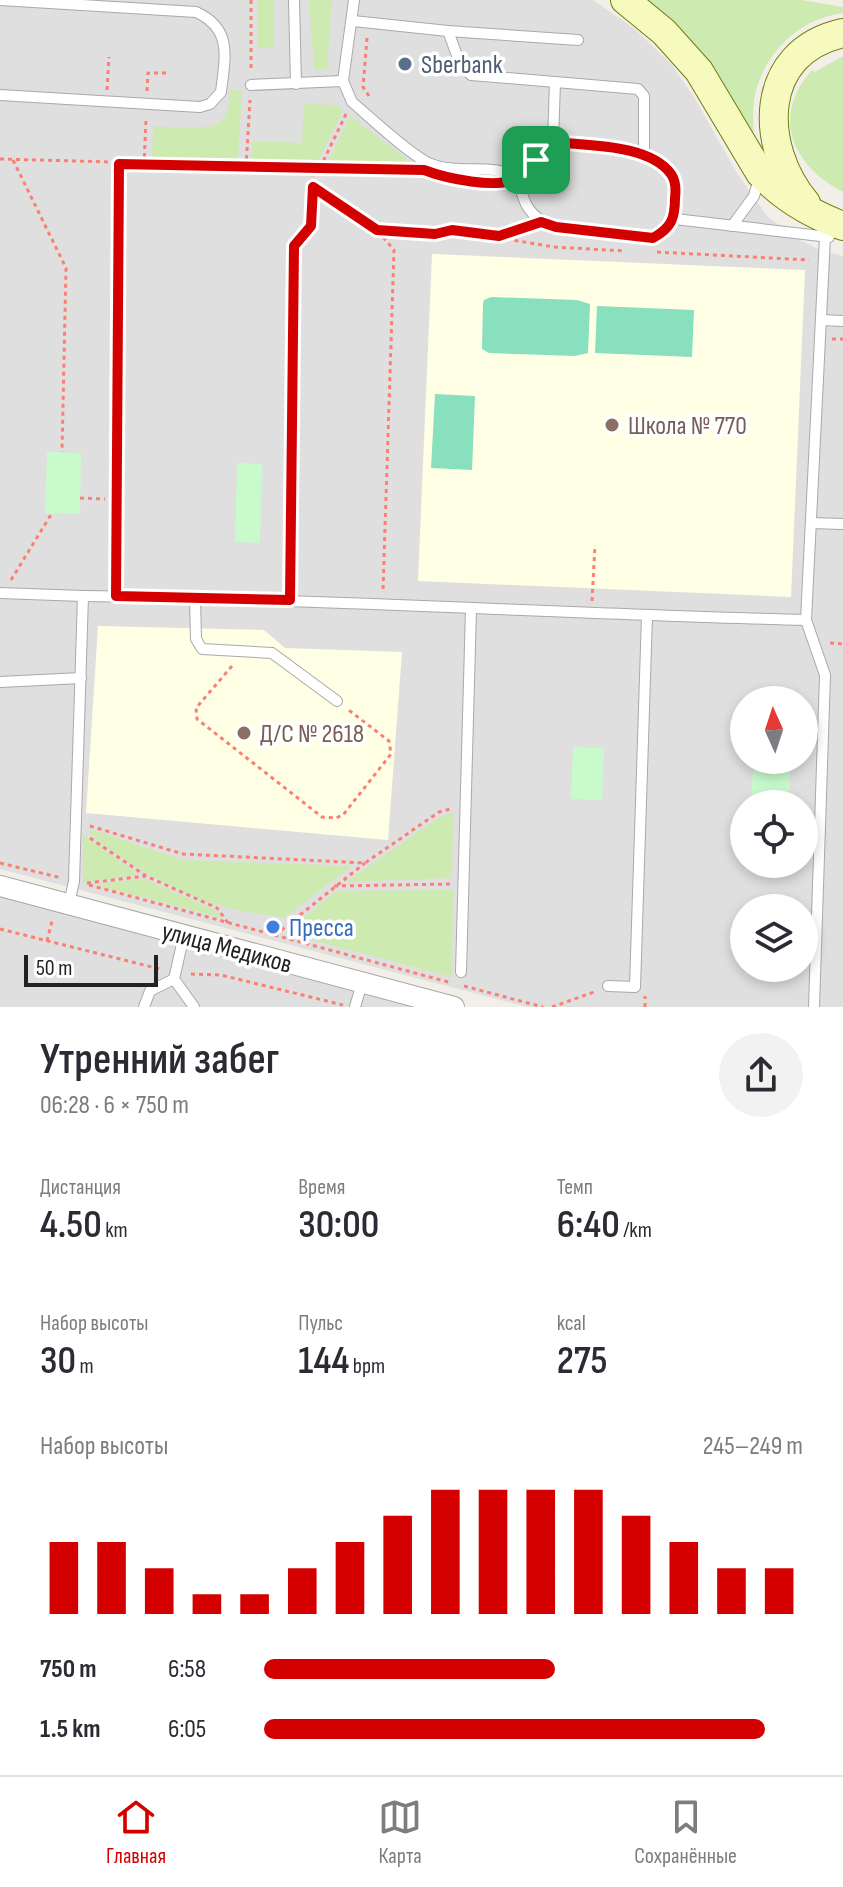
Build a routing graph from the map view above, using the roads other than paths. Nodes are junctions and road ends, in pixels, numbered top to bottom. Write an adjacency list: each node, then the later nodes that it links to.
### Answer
1 (0, 0): 13 (lane)
2 (294, 0): 11 (lane)
3 (354, 0): 5 (lane)
4 (625, 0): 15 (main road)
5 (353, 21): 6 (lane); 9 (lane)
6 (448, 31): 8 (lane); 10 (lane)
7 (843, 33): 19 (main road)
8 (578, 40)
9 (343, 81): 11 (lane); 16 (lane)
10 (555, 82): 14 (lane); 14 (lane)
11 (296, 84): 12 (lane)
12 (251, 85)
13 (0, 95)
14 (644, 153): 16 (lane)
15 (760, 173): 18 (lane); 19 (main road)
16 (675, 219): 18 (lane)
17 (118, 226): 28 (lane)
18 (732, 226): 19 (lane)
19 (829, 226): 20 (lane); 22 (lane)
20 (843, 237)
21 (294, 246): 30 (lane)
22 (821, 320): 23 (lane); 24 (lane)
23 (843, 321)
24 (811, 523): 25 (lane); 33 (lane)
25 (843, 524)
26 (1, 593): 27 (lane)
27 (83, 596): 28 (lane); 34 (lane)
28 (116, 596): 29 (lane)
29 (195, 599): 30 (lane); 36 (lane)
30 (290, 600): 31 (lane)
31 (471, 609): 32 (lane); 40 (lane)
32 (647, 616): 33 (lane); 43 (lane)
33 (806, 620): 48 (lane)
34 (81, 678): 35 (lane); 38 (lane)
35 (0, 682)
36 (337, 701)
37 (0, 886): 38 (street, улица Медиков)
38 (69, 904): 39 (street, улица Медиков)
39 (184, 935): 41 (lane); 42 (street, улица Медиков)
40 (461, 972)
41 (174, 979): 44 (lane); 45 (lane)
42 (362, 983): 46 (lane); 47 (street, улица Медиков)
43 (608, 986)
44 (144, 1007)
45 (194, 1007)
46 (355, 1007)
47 (454, 1007)
48 (814, 1007)

